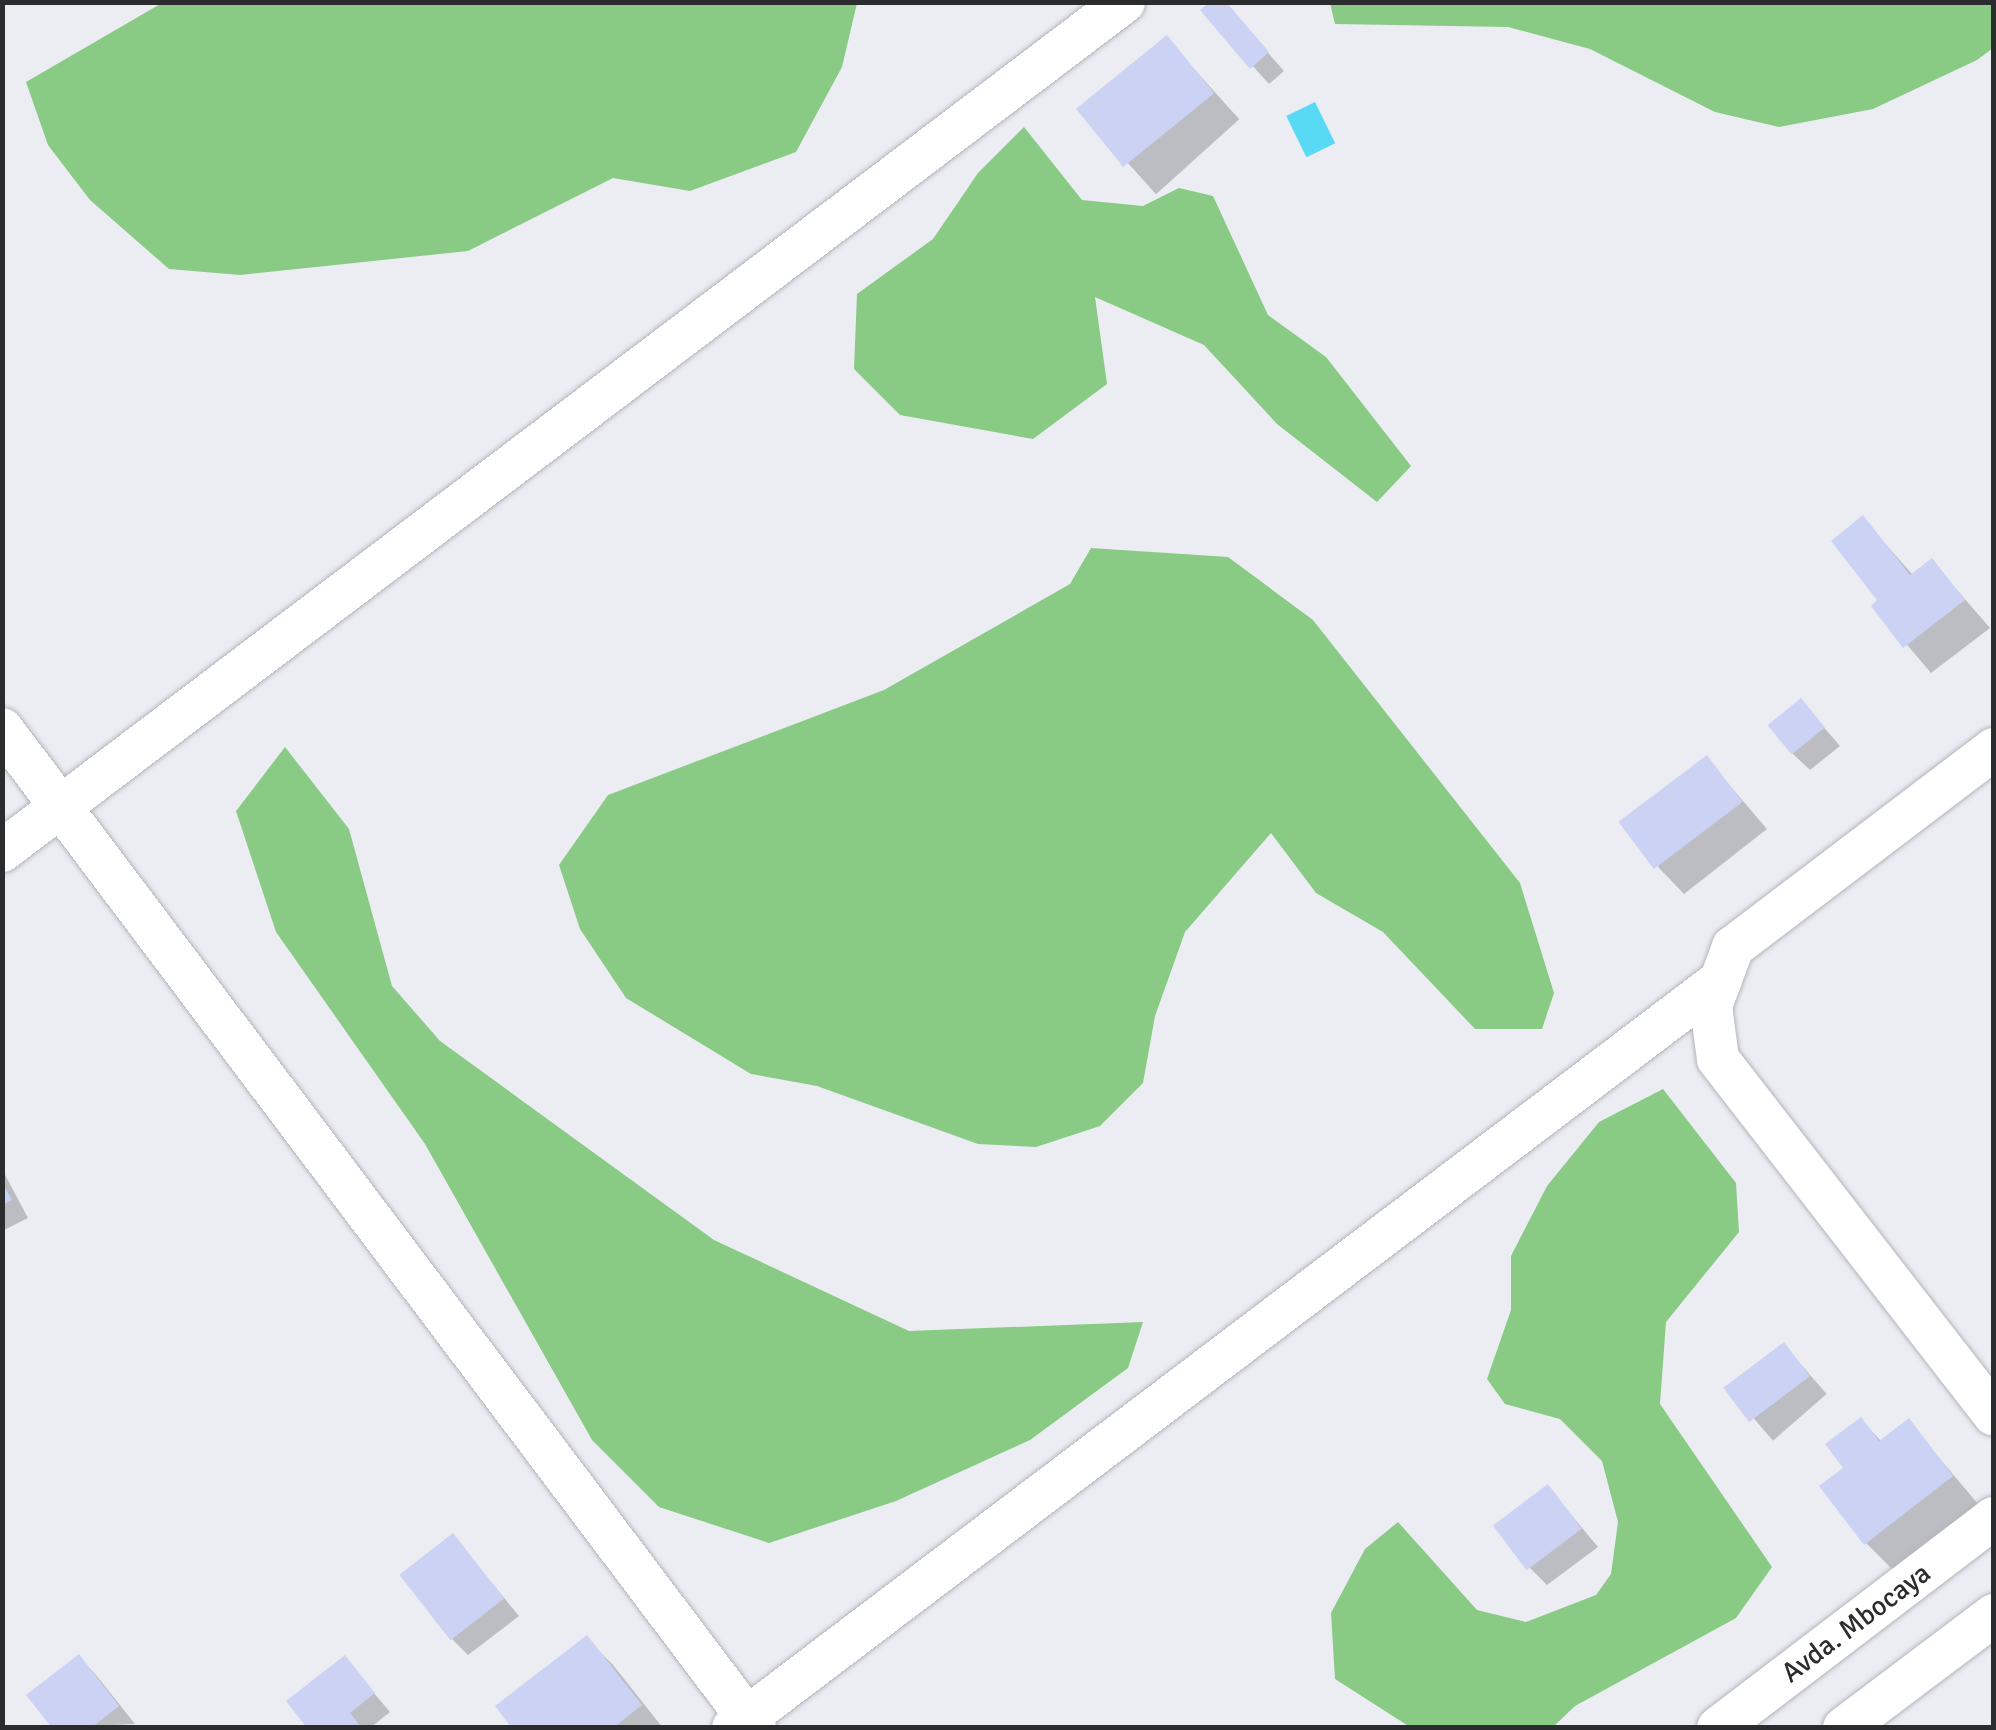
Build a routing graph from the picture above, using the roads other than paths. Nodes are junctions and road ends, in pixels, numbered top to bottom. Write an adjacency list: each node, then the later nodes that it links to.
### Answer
1 (1124, 2): 4 (street)
2 (2, 729): 4 (street)
3 (1994, 749): 6 (street)
4 (62, 805): 5 (street); 10 (street)
5 (2, 851)
6 (1721, 980): 7 (street); 10 (street)
7 (1994, 1414)
8 (1994, 1518): 11 (street, Avda. Mbocaya)
9 (1994, 1614): 12 (street)
10 (745, 1724)
11 (1718, 1728)
12 (1844, 1728)

